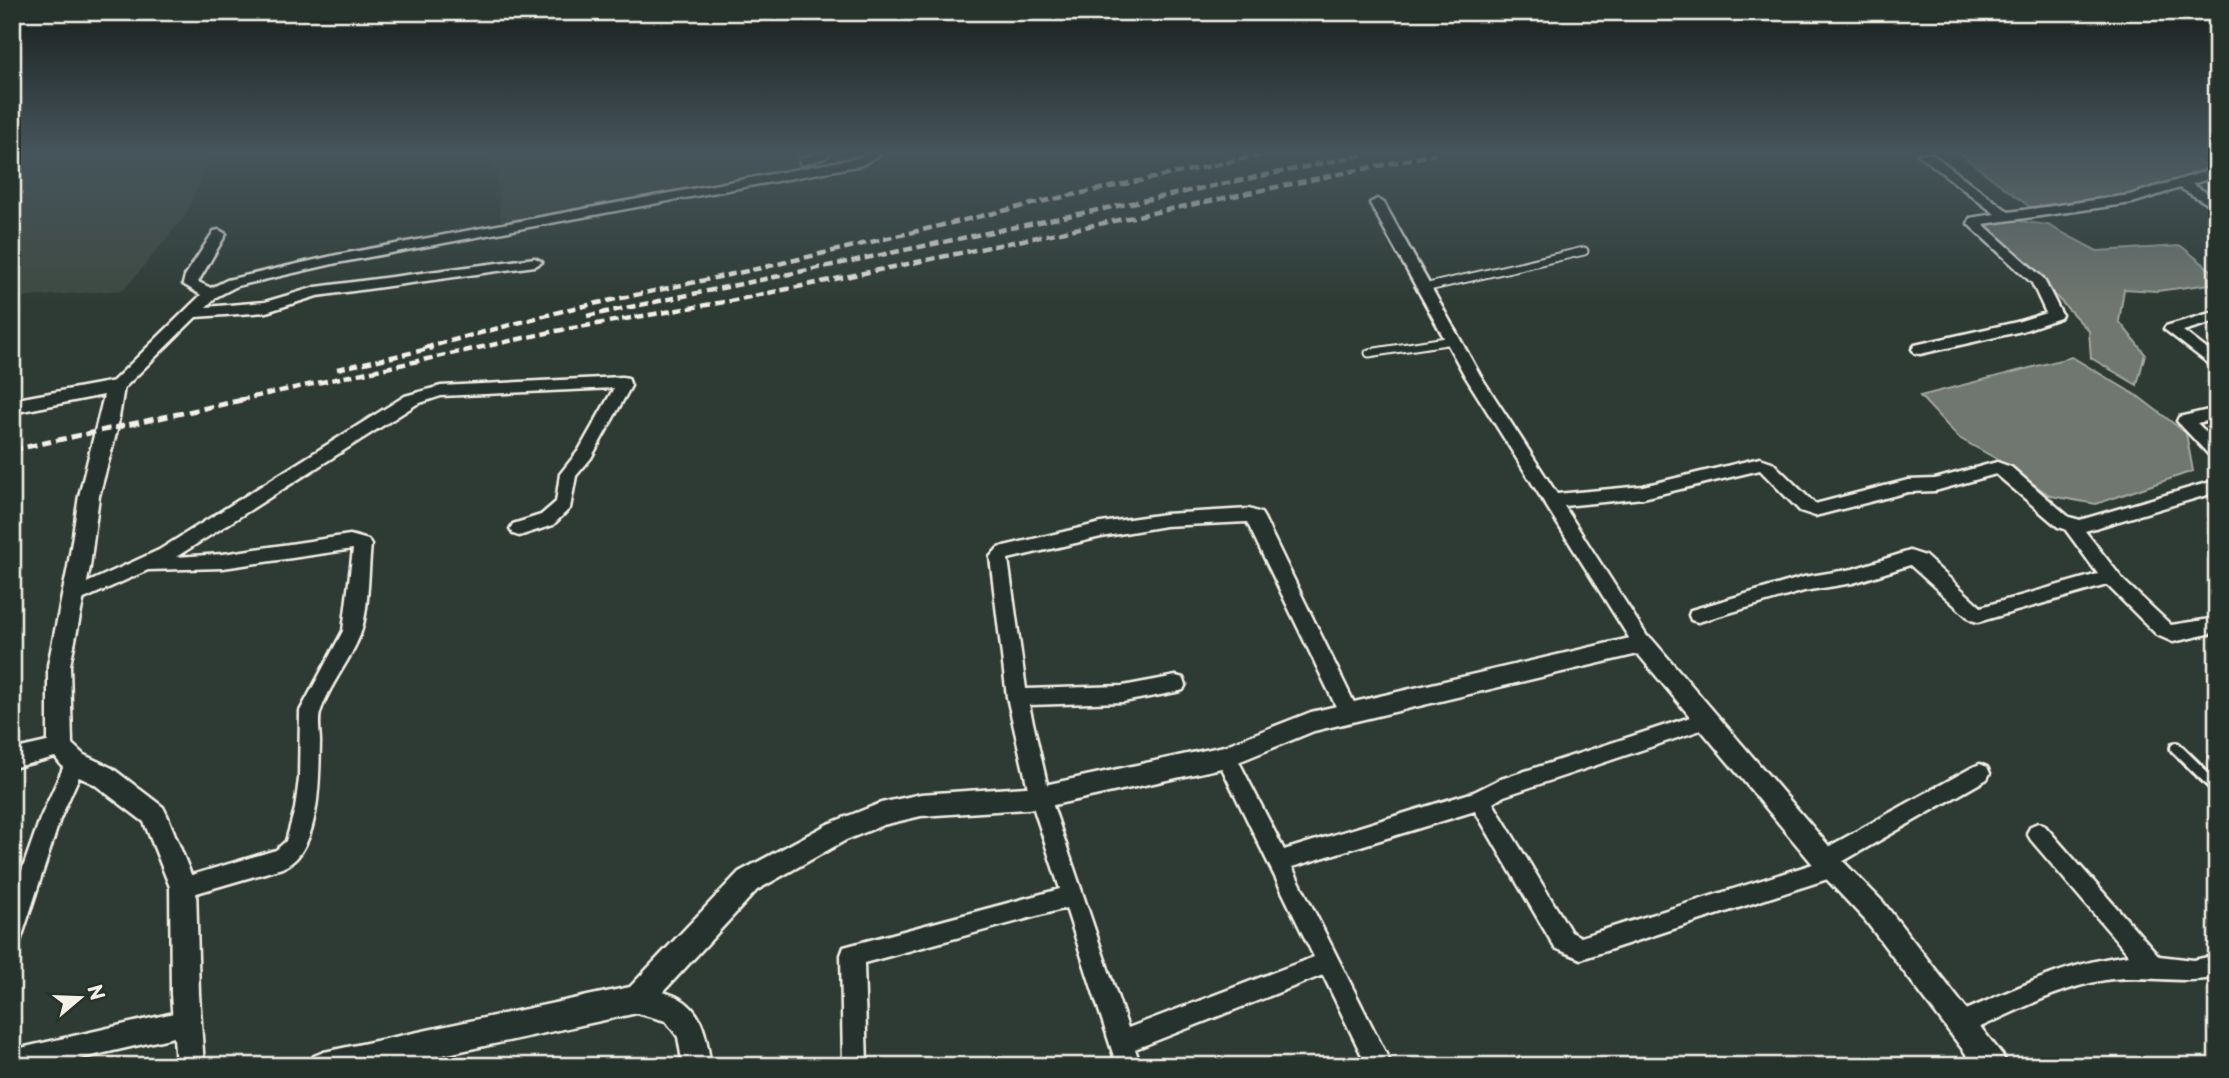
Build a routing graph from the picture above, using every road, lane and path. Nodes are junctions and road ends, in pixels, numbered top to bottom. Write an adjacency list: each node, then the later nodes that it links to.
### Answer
1 (630, 204): 10 (street)
2 (1378, 204): 9 (street)
3 (1991, 204): 5 (street)
4 (2093, 204): 5 (street)
5 (2006, 216): 14 (street)
6 (219, 234): 10 (street)
7 (1584, 251): 9 (lane)
8 (535, 262): 11 (street)
9 (1424, 288): 13 (street)
10 (211, 294): 11 (street)
11 (191, 313): 17 (street)
12 (2217, 316): 16 (street)
13 (1453, 340): 15 (lane); 22 (street)
14 (1920, 349)
15 (1369, 353)
16 (2217, 365)
17 (114, 387): 18 (street); 27 (street)
18 (12, 407)
19 (2217, 413): 20 (street)
20 (2217, 453)
21 (2217, 486): 23 (street)
22 (1552, 501): 23 (street); 30 (street)
23 (2073, 526): 26 (street)
24 (519, 529): 25 (street)
25 (146, 565): 27 (street); 46 (street)
26 (2110, 577): 28 (street); 29 (street)
27 (73, 597): 36 (street)
28 (1698, 615)
29 (2217, 625)
30 (1643, 644): 33 (street); 34 (street)
31 (1176, 684): 32 (street)
32 (1017, 697): 33 (street); 41 (street)
33 (1349, 713): 37 (street)
34 (1706, 720): 42 (street); 45 (street)
35 (2176, 748): 40 (lane)
36 (67, 756): 38 (street); 46 (street); 48 (street)
37 (1226, 756): 41 (street); 44 (street)
38 (12, 759)
39 (1980, 773): 45 (street)
40 (2217, 788)
41 (1040, 797): 47 (street); 52 (street)
42 (1480, 800): 44 (street); 45 (street)
43 (2038, 833): 50 (street)
44 (1279, 861): 49 (street)
45 (1828, 863): 54 (street)
46 (183, 887): 53 (street)
47 (1072, 896): 55 (street); 60 (street)
48 (12, 933)
49 (1328, 962): 55 (street); 62 (street)
50 (2152, 965): 51 (street); 54 (street)
51 (2217, 965)
52 (637, 999): 58 (street); 59 (street)
53 (187, 1022): 56 (street); 57 (street)
54 (1960, 1024): 63 (street)
55 (1122, 1042): 61 (street)
56 (12, 1062)
57 (190, 1066)
58 (324, 1066)
59 (697, 1066)
60 (855, 1066)
61 (1129, 1066)
62 (1380, 1066)
63 (1993, 1066)

